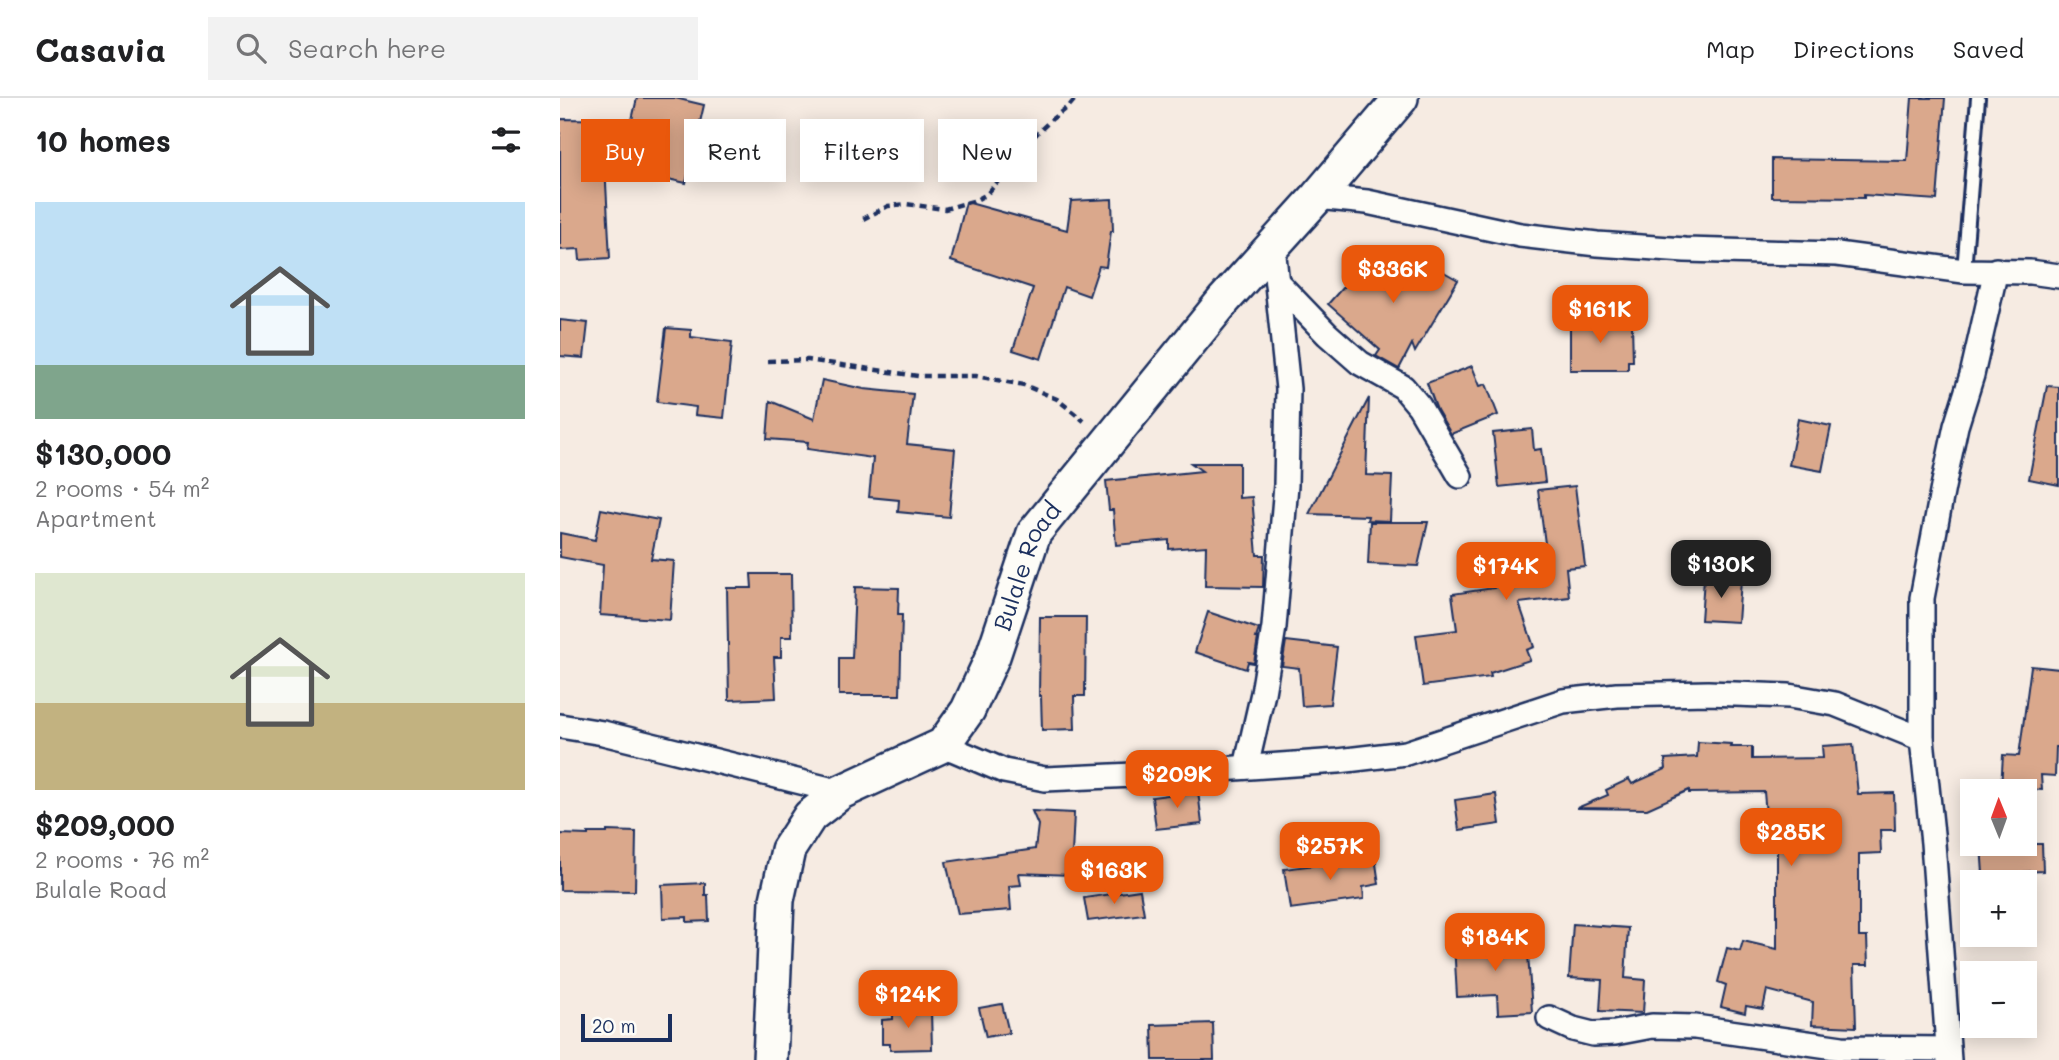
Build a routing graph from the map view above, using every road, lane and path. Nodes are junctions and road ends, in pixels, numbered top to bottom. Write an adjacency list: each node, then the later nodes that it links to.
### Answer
1 (1076, 98): 5 (path)
2 (1978, 98): 8 (lane)
3 (1391, 103): 4 (street, Bulale Road)
4 (1317, 197): 6 (street, Bulale Road); 8 (street)
5 (863, 219)
6 (1273, 246): 10 (street); 12 (street, Bulale Road)
7 (1996, 270): 8 (street); 9 (street); 15 (street)
8 (1964, 271)
9 (2059, 276)
10 (1277, 282): 13 (street); 17 (street)
11 (768, 361): 12 (path)
12 (1110, 440): 16 (street, Bulale Road)
13 (1460, 476)
14 (560, 726): 18 (street)
15 (1922, 739): 17 (street); 20 (street)
16 (943, 745): 17 (street); 18 (street, Bulale Road)
17 (1246, 767)
18 (841, 792): 21 (street, Bulale Road)
19 (1549, 1018): 20 (street)
20 (1949, 1055)
21 (769, 1060)

